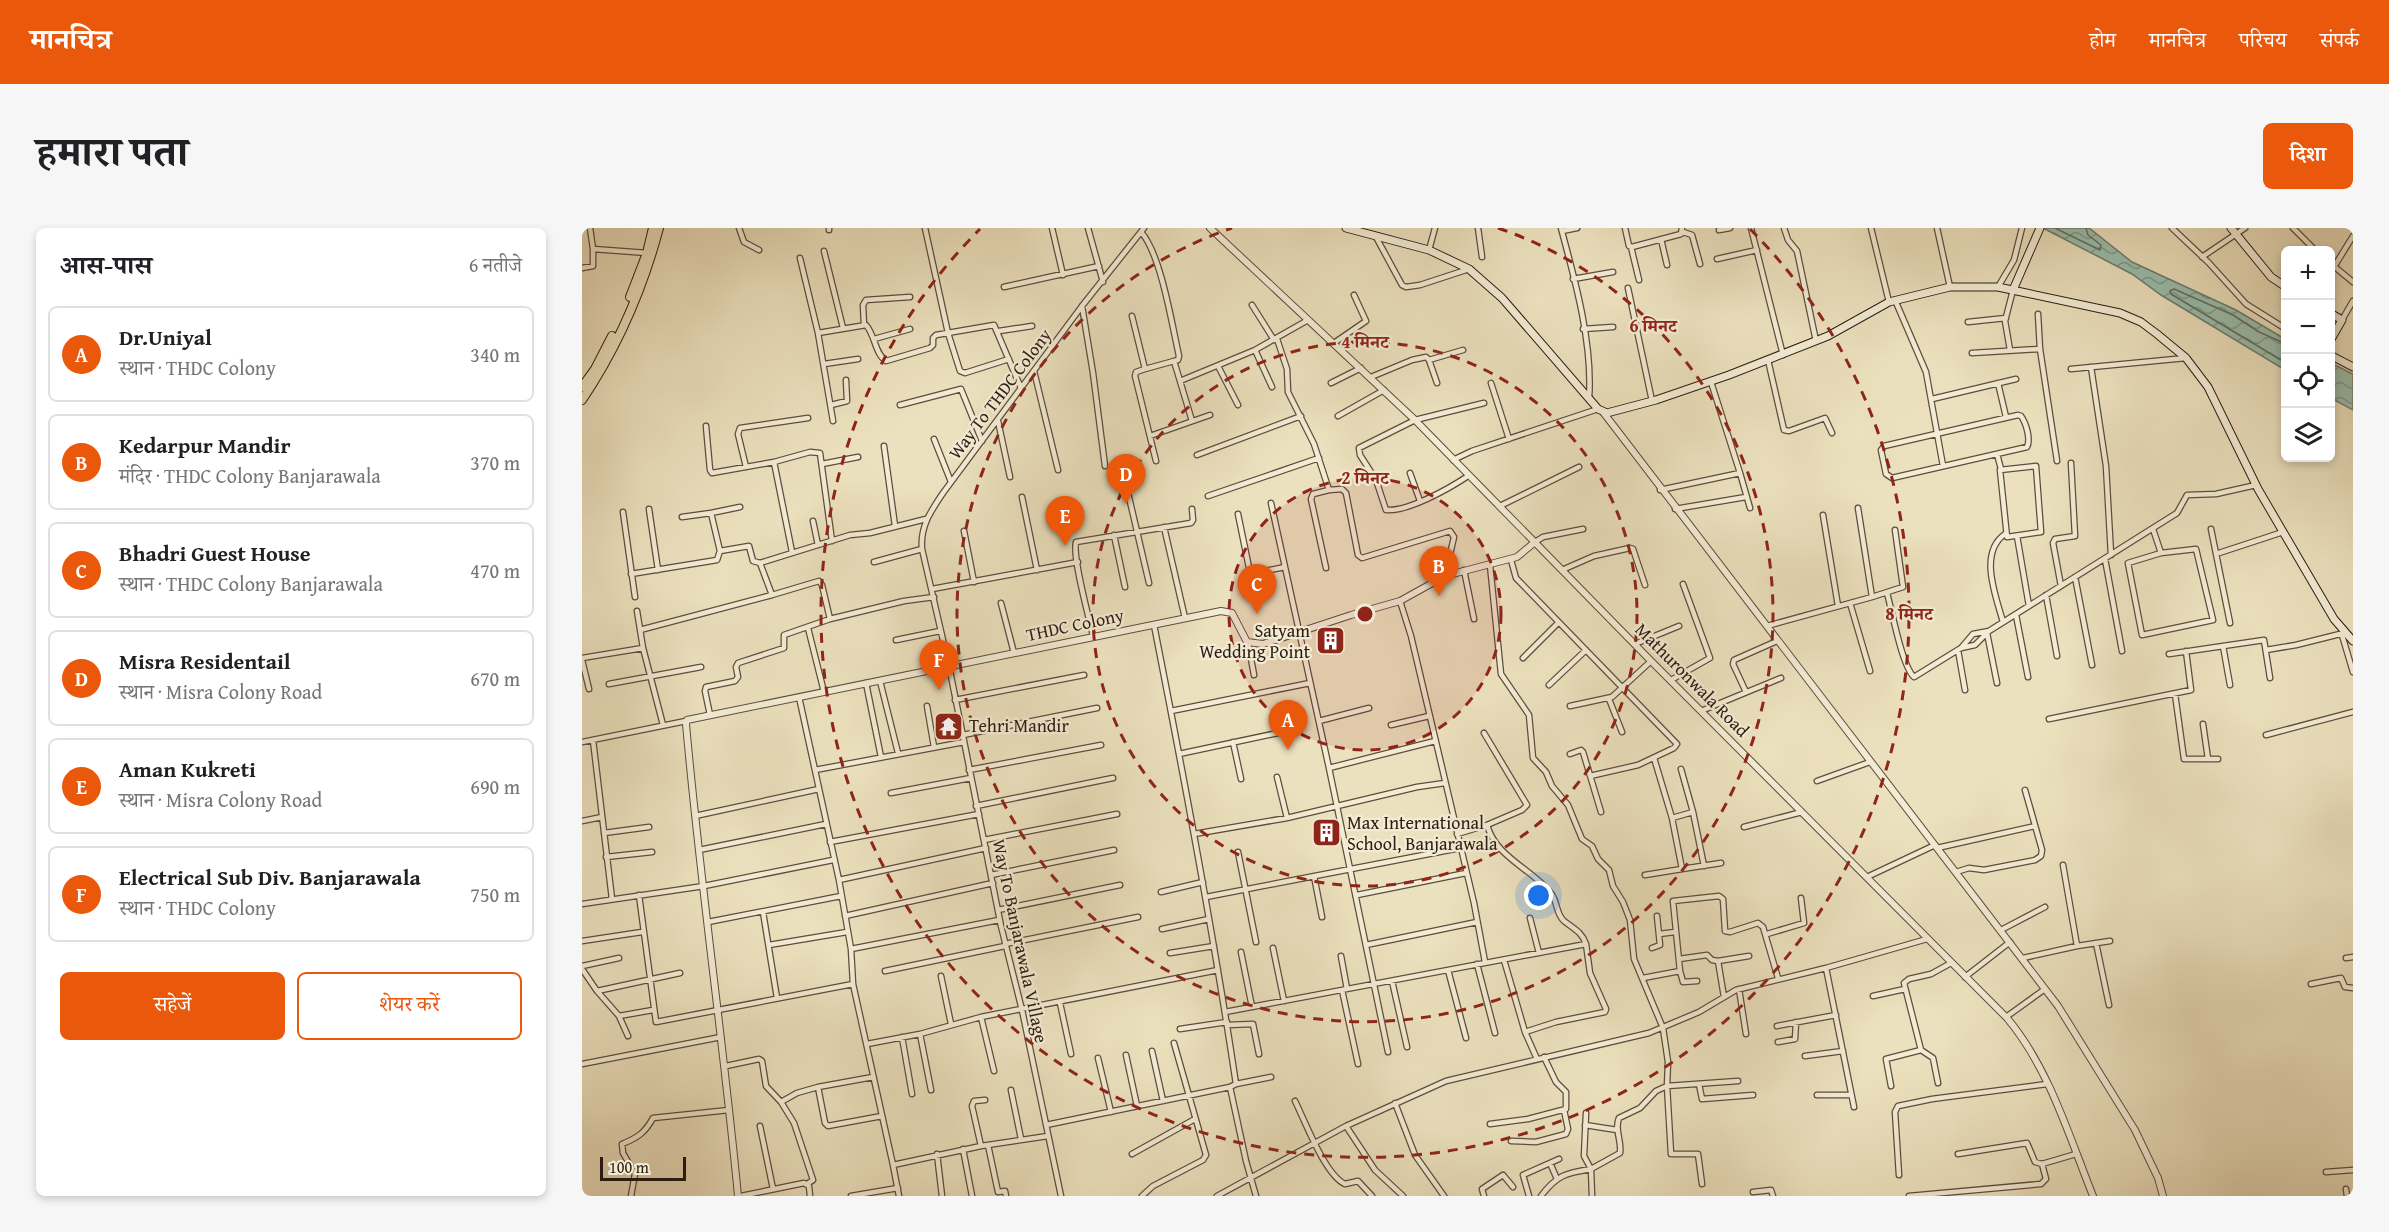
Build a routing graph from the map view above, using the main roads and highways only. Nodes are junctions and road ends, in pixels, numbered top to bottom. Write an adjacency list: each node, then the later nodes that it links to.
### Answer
1 (653, 228): 13 (highway)
2 (659, 228): 14 (highway)
3 (1346, 228): 4 (main road)
4 (1368, 231): 8 (main road)
5 (2233, 231): 7 (main road)
6 (2038, 232): 8 (main road)
7 (2281, 284)
8 (2013, 290): 15 (main road)
9 (2335, 316): 10 (main road)
10 (2335, 333)
11 (2335, 357): 12 (main road)
12 (2353, 368)
13 (582, 387)
14 (582, 400)
15 (2353, 641)

